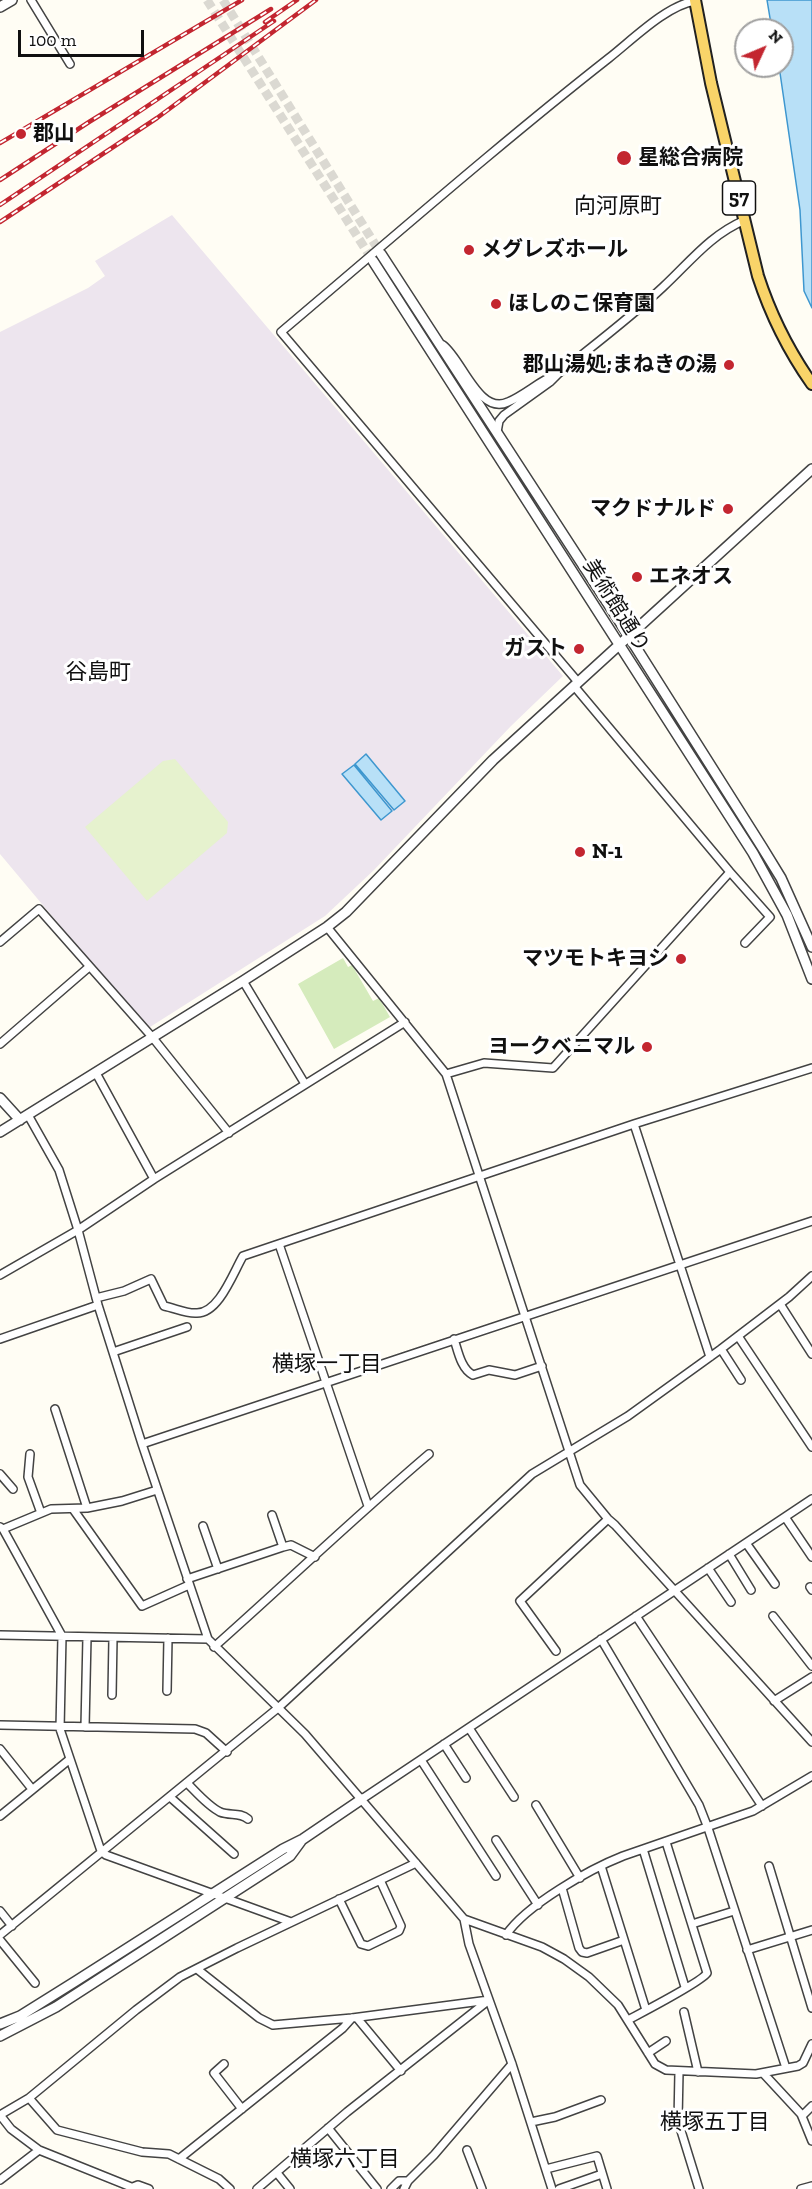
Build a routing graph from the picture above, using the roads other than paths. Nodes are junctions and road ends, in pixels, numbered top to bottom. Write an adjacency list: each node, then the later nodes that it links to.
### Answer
1 (12, 0): 4 (street)
2 (31, 0): 5 (street)
3 (695, 0): 6 (main road, 57); 16 (street)
4 (0, 7)
5 (70, 64)
6 (745, 220): 10 (street); 11 (main road, 57)
7 (381, 254): 9 (street, 美術館通り)
8 (373, 261): 15 (street, 美術館通り)
9 (437, 342): 10 (street); 12 (street, 美術館通り)
10 (559, 373): 12 (street)
11 (812, 384)
12 (497, 434): 14 (street, 美術館通り)
13 (812, 469): 14 (street)
14 (629, 638): 15 (street); 21 (street, 美術館通り)
15 (620, 646): 16 (street); 23 (street, 美術館通り)
16 (576, 684): 17 (street); 18 (street)
17 (730, 872): 20 (street); 30 (street)
18 (327, 927): 24 (street); 25 (street)
19 (0, 942): 22 (street)
20 (746, 944)
21 (812, 947)
22 (89, 967): 26 (street); 27 (street)
23 (812, 979)
24 (243, 981): 26 (street); 31 (street)
25 (405, 1022): 30 (street); 31 (street)
26 (153, 1038): 29 (street); 36 (street)
27 (0, 1044)
28 (812, 1068): 34 (street)
29 (96, 1072): 33 (street); 38 (street)
30 (446, 1074): 37 (street)
31 (305, 1084): 36 (street)
32 (0, 1098): 33 (street)
33 (24, 1117): 35 (street); 40 (street)
34 (634, 1125): 37 (street); 42 (street)
35 (0, 1132)
36 (229, 1133): 38 (street)
37 (479, 1178): 41 (street); 47 (street)
38 (154, 1179): 40 (street)
39 (812, 1221): 42 (street)
40 (78, 1230): 43 (street); 45 (street)
41 (279, 1244): 45 (street); 58 (street)
42 (679, 1265): 47 (street); 55 (street)
43 (0, 1275)
44 (812, 1276): 46 (street)
45 (97, 1302): 51 (street); 53 (street)
46 (780, 1304): 49 (street); 54 (street)
47 (526, 1315): 50 (street); 56 (street)
48 (187, 1327): 53 (street)
49 (738, 1336): 52 (street); 61 (street)
50 (454, 1339): 56 (street); 58 (street)
51 (0, 1340)
52 (721, 1349): 55 (street); 57 (street)
53 (112, 1352): 60 (street)
54 (812, 1354)
55 (710, 1357): 62 (street)
56 (542, 1366): 62 (street)
57 (741, 1380)
58 (327, 1382): 60 (street); 69 (street)
59 (54, 1409): 70 (street)
60 (142, 1444): 67 (street)
61 (812, 1447)
62 (569, 1451): 75 (street); 106 (street)
63 (30, 1454): 72 (street)
64 (429, 1454): 69 (street)
65 (1, 1476): 66 (street)
66 (13, 1489)
67 (157, 1490): 70 (street); 85 (street)
68 (812, 1498): 74 (street)
69 (368, 1506): 81 (street)
70 (87, 1508): 71 (street)
71 (73, 1509): 72 (street); 85 (street)
72 (41, 1514): 77 (street)
73 (272, 1515): 79 (street)
74 (785, 1517): 78 (street); 82 (street)
75 (608, 1519): 87 (street); 100 (street)
76 (203, 1526): 84 (street)
77 (2, 1528): 93 (street)
78 (746, 1543): 80 (street); 86 (street)
79 (283, 1548): 81 (street); 84 (street)
80 (729, 1554): 83 (street); 88 (street)
81 (315, 1557): 99 (street)
82 (812, 1557)
83 (708, 1568): 87 (street); 89 (street)
84 (218, 1569): 85 (street)
85 (188, 1582): 97 (street)
86 (775, 1584)
87 (675, 1590): 90 (street); 105 (street)
88 (751, 1590)
89 (731, 1602)
90 (636, 1616): 98 (street); 125 (street)
91 (773, 1616): 101 (street)
92 (0, 1635): 93 (street)
93 (62, 1636): 94 (street); 108 (street)
94 (87, 1637): 95 (street); 109 (street)
95 (113, 1638): 96 (street); 104 (street)
96 (168, 1638): 97 (street); 103 (street)
97 (207, 1639): 99 (street)
98 (601, 1639): 110 (street); 128 (street)
99 (214, 1647): 106 (street)
100 (556, 1651)
101 (812, 1666)
102 (812, 1677): 105 (street)
103 (167, 1691)
104 (112, 1695)
105 (774, 1701): 111 (street)
106 (278, 1708): 114 (street); 123 (street)
107 (0, 1725): 108 (street)
108 (60, 1726): 109 (street); 115 (street)
109 (85, 1727): 114 (street)
110 (469, 1728): 112 (street); 122 (street)
111 (812, 1742)
112 (444, 1744): 116 (street); 118 (street)
113 (0, 1749): 120 (street)
114 (227, 1752): 119 (street)
115 (70, 1759): 120 (street); 133 (street)
116 (421, 1760): 123 (street); 138 (street)
117 (812, 1776): 125 (street)
118 (466, 1778)
119 (188, 1783): 121 (street); 127 (street)
120 (32, 1790): 126 (street)
121 (170, 1797): 133 (street); 134 (street)
122 (514, 1797)
123 (362, 1799): 129 (street); 135 (street)
124 (536, 1805): 139 (street)
125 (762, 1806): 128 (street)
126 (0, 1816)
127 (248, 1819)
128 (708, 1828): 131 (street); 147 (street)
129 (303, 1839): 142 (street); 143 (street)
130 (496, 1840): 145 (street)
131 (666, 1842): 132 (street); 150 (street)
132 (643, 1849): 136 (street); 160 (street)
133 (101, 1851): 142 (street); 151 (street)
134 (234, 1854)
135 (416, 1863): 140 (street); 148 (street)
136 (601, 1866): 139 (street); 156 (street)
137 (769, 1866): 154 (street)
138 (496, 1876)
139 (580, 1878): 141 (street)
140 (380, 1880): 144 (street); 144 (street)
141 (562, 1888): 145 (street); 156 (street)
142 (212, 1894): 143 (street); 167 (street)
143 (223, 1898): 149 (street); 168 (street)
144 (339, 1899): 149 (street)
145 (538, 1905): 153 (street)
146 (0, 1911): 151 (street)
147 (734, 1911): 150 (street); 157 (street)
148 (464, 1919): 153 (street); 161 (street)
149 (291, 1922): 158 (street)
150 (692, 1924): 160 (street)
151 (12, 1926): 155 (street)
152 (812, 1930): 154 (street)
153 (506, 1935): 166 (street)
154 (790, 1936): 157 (street); 162 (street)
155 (0, 1938): 159 (street)
156 (624, 1940): 163 (street)
157 (747, 1950): 174 (street)
158 (197, 1969): 165 (street); 179 (street)
159 (35, 1983)
160 (685, 1987): 163 (street)
161 (489, 2001): 165 (street); 173 (street); 175 (street)
162 (812, 2008)
163 (646, 2010): 166 (street)
164 (684, 2012): 177 (street)
165 (355, 2018): 175 (street); 182 (street)
166 (628, 2020): 171 (street)
167 (0, 2024)
168 (0, 2036)
169 (666, 2041): 171 (street)
170 (812, 2044): 174 (street)
171 (648, 2053): 176 (street)
172 (224, 2064): 182 (street)
173 (512, 2064): 185 (street); 195 (street)
174 (786, 2068): 178 (street)
175 (401, 2071): 186 (street)
176 (679, 2072): 177 (street); 209 (street)
177 (698, 2072): 178 (street)
178 (763, 2073): 184 (street)
179 (29, 2098): 183 (street); 190 (street)
180 (601, 2100): 185 (street)
181 (812, 2106): 184 (street)
182 (242, 2109): 190 (street)
183 (0, 2115): 188 (street)
184 (802, 2116): 187 (street)
185 (531, 2122): 191 (street)
186 (328, 2128): 192 (street); 202 (street)
187 (812, 2141)
188 (39, 2150): 194 (street); 197 (street)
189 (467, 2150): 205 (street)
190 (179, 2159): 199 (street)
191 (546, 2169): 193 (street); 206 (street)
192 (277, 2173): 200 (street); 201 (street)
193 (603, 2174): 207 (street); 208 (street)
194 (0, 2180)
195 (408, 2181): 203 (street); 204 (street)
196 (812, 2186): 210 (street)
197 (134, 2188): 198 (street)
198 (149, 2189)
199 (230, 2189)
200 (257, 2189)
201 (290, 2189)
202 (377, 2189)
203 (391, 2189)
204 (404, 2189)
205 (482, 2189)
206 (552, 2189)
207 (559, 2189)
208 (607, 2189)
209 (699, 2189)
210 (801, 2189)

